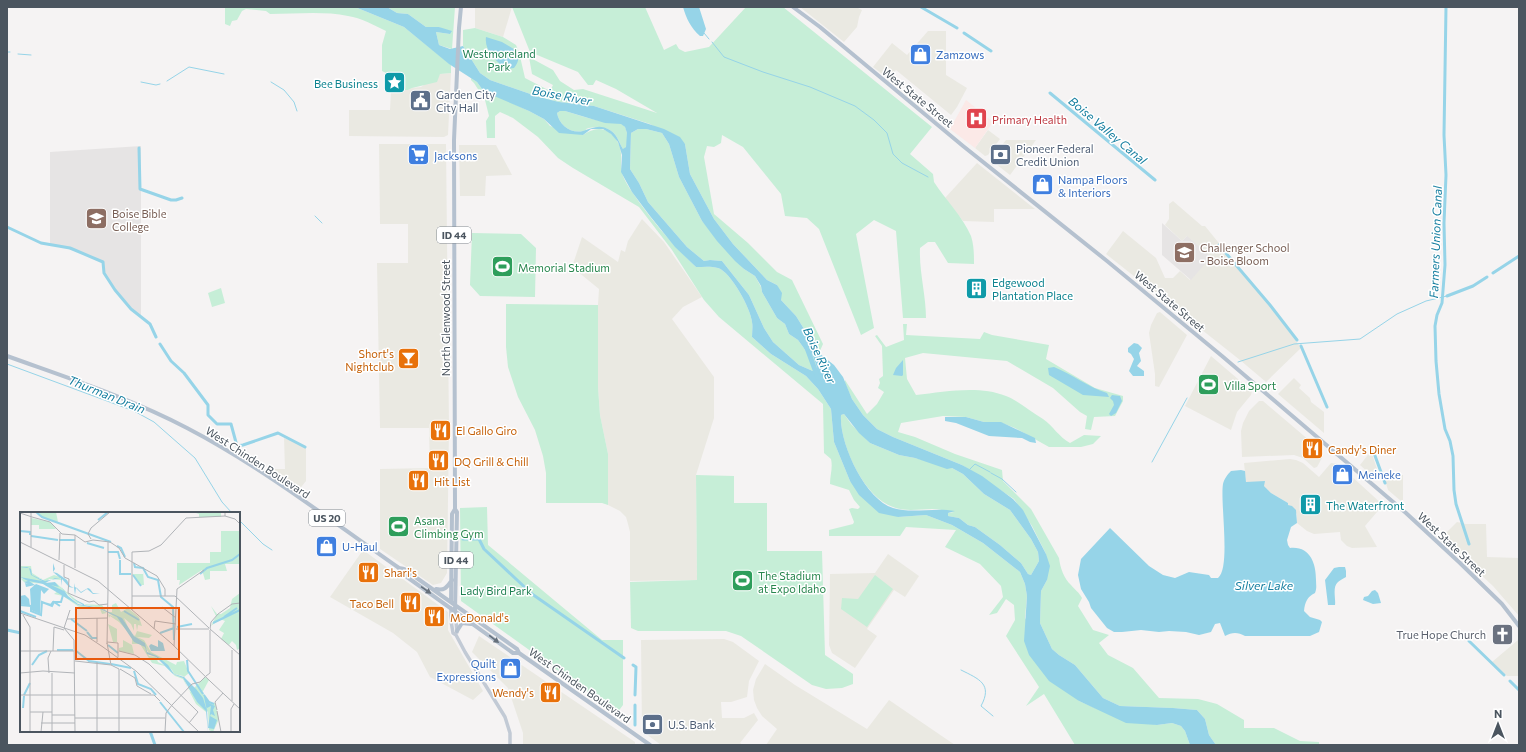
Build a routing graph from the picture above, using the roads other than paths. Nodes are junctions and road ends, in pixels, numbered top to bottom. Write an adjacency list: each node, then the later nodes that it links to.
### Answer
1 (461, 7): 4 (main road, North Glenwood Street / ID 44)
2 (793, 7): 13 (main road, West State Street)
3 (7, 356): 5 (main road, West Chinden Boulevard / US 20)
4 (454, 509): 6 (main road, North Glenwood Street / ID 44); 9 (main road, North Glenwood Street / ID 44)
5 (399, 568): 7 (main road, West Chinden Boulevard / US 20); 10 (main road, West Chinden Boulevard / US 20, one-way to 10)
6 (452, 579): 7 (main road); 8 (main road, North Glenwood Street / ID 44)
7 (434, 589): 8 (main road, West Chinden Boulevard / US 20)
8 (451, 601): 9 (main road, West Chinden Boulevard / US 20); 10 (main road, North Glenwood Street / ID 44)
9 (456, 604): 11 (main road, North Glenwood Street / ID 44); 15 (main road, West Chinden Boulevard / US 20)
10 (451, 608): 11 (main road, West Chinden Boulevard / US 20); 14 (main road, North Glenwood Street)
11 (455, 611): 12 (main road, West Chinden Boulevard / US 20); 14 (main road, North Glenwood Street)
12 (475, 625): 14 (main road); 15 (main road, West Chinden Boulevard / US 20, one-way to 15)
13 (1519, 626)
14 (457, 633): 16 (main road, North Glenwood Street)
15 (519, 653): 17 (main road, West Chinden Boulevard / US 20)
16 (510, 745)
17 (650, 745)

